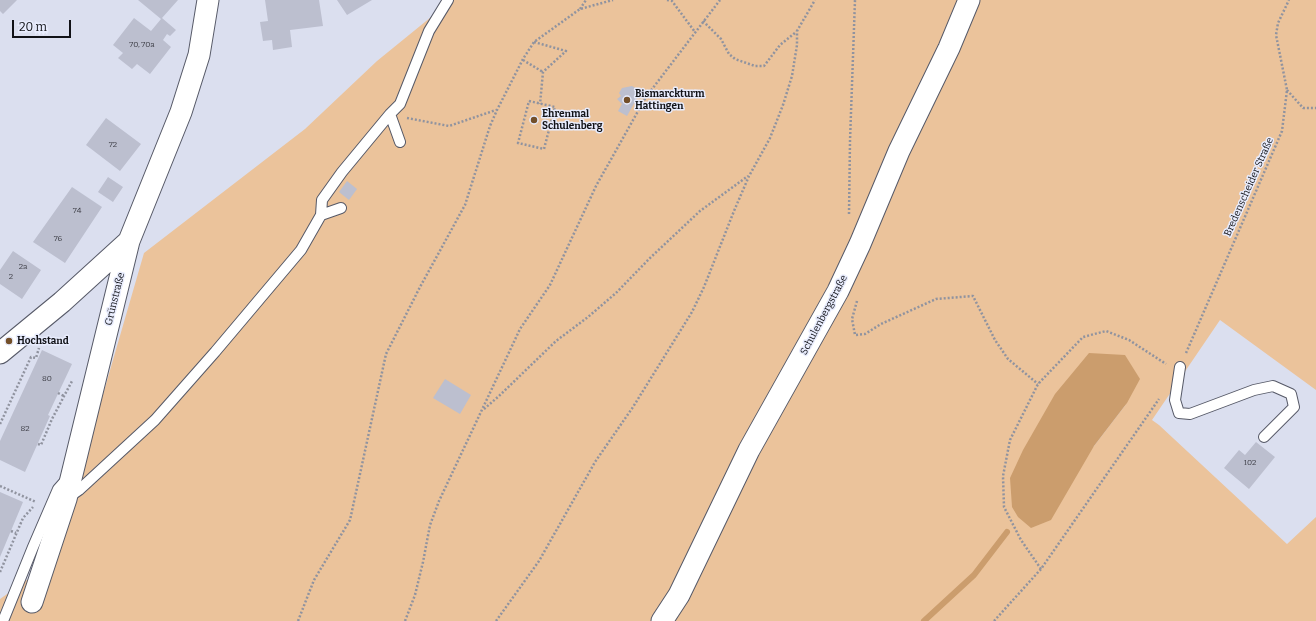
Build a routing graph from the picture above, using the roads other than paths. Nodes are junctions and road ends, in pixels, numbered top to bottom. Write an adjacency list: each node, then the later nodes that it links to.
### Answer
1 (208, 0): 8 (street, Grünstraße)
2 (448, 0): 4 (lane)
3 (969, 0): 16 (street, Schulenbergstraße)
4 (390, 114): 5 (lane); 7 (lane)
5 (400, 142)
6 (341, 208): 7 (lane)
7 (321, 216): 13 (lane)
8 (129, 241): 9 (street); 12 (street, Grünstraße)
9 (0, 353)
10 (1178, 370): 11 (lane)
11 (1264, 437)
12 (73, 472): 13 (street, Grünstraße); 15 (lane)
13 (66, 499): 14 (street, Grünstraße)
14 (32, 602)
15 (3, 621)
16 (662, 621)

